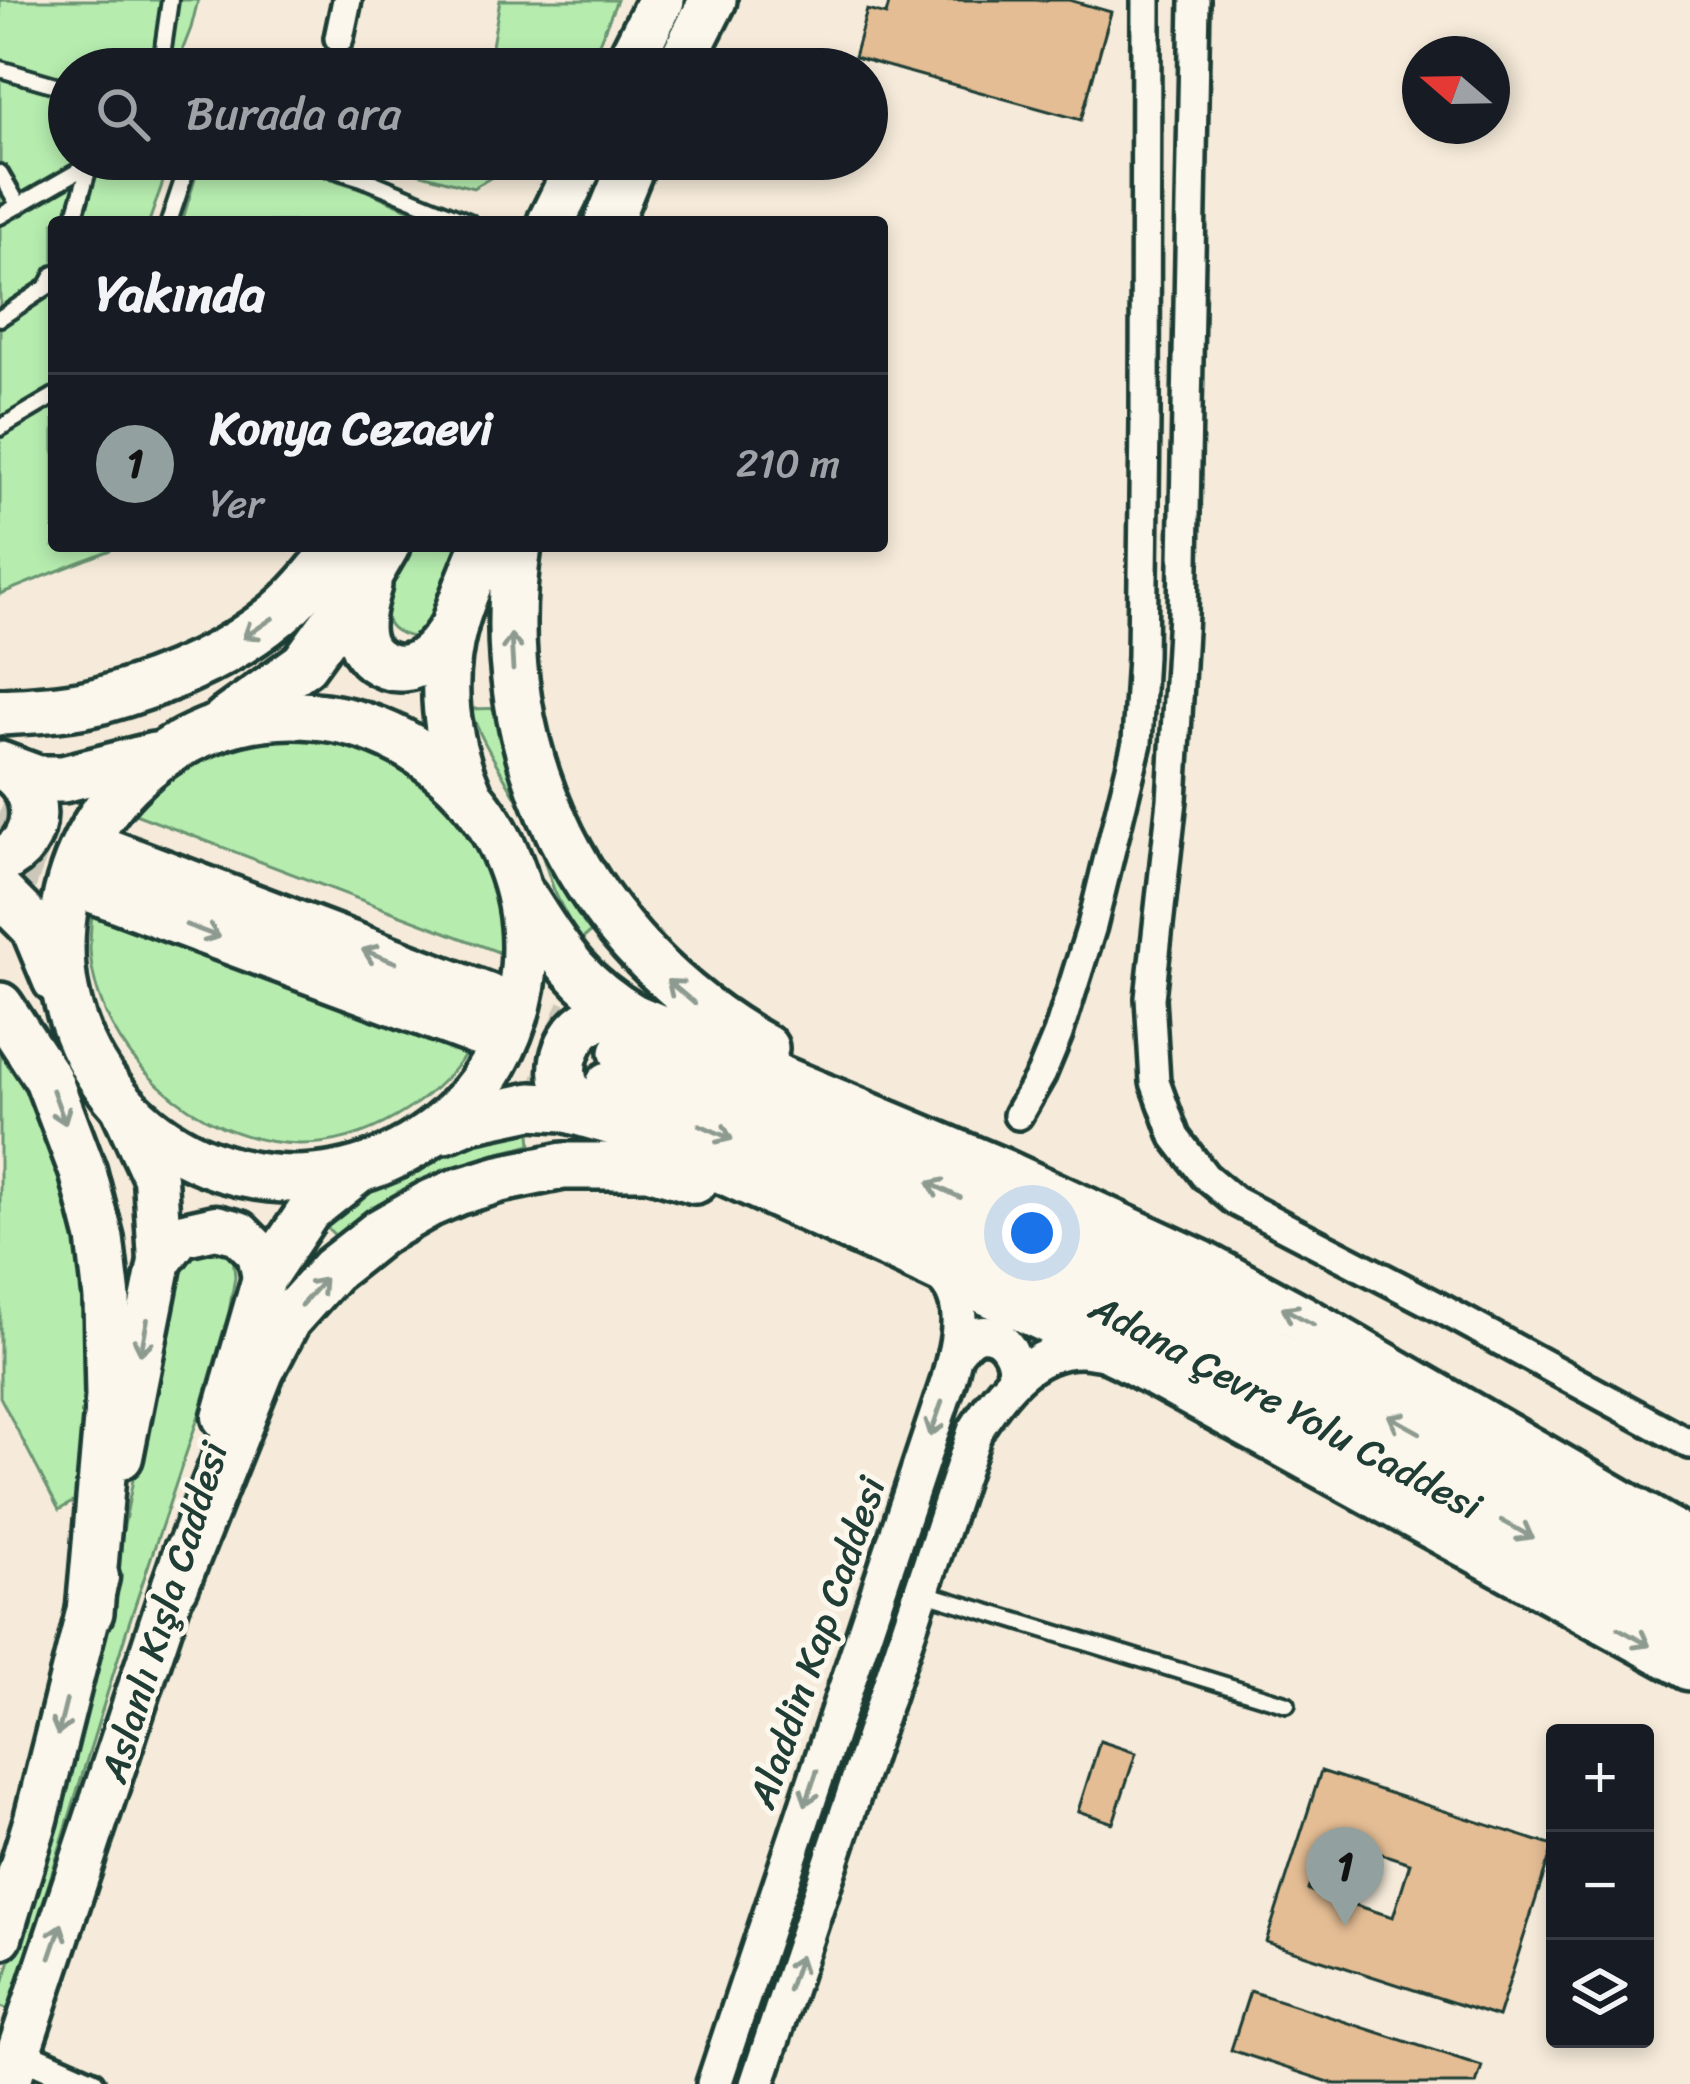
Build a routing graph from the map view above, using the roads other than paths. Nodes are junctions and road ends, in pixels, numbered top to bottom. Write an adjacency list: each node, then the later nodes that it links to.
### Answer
1 (170, 0): 8 (lane)
2 (347, 0): 7 (street)
3 (661, 0): 9 (highway)
4 (713, 0): 10 (highway)
5 (1146, 0): 49 (street)
6 (1195, 0): 60 (street)
7 (339, 38)
8 (163, 48)
9 (637, 48)
10 (689, 48)
11 (0, 69): 12 (lane)
12 (48, 83)
13 (0, 173): 20 (lane)
14 (61, 180): 20 (lane)
15 (85, 180): 22 (lane)
16 (183, 180): 23 (lane)
17 (367, 180): 24 (lane)
18 (572, 180): 25 (highway)
19 (625, 180): 26 (highway)
20 (19, 206): 21 (lane)
21 (0, 216)
22 (76, 216)
23 (171, 216)
24 (454, 216)
25 (554, 216)
26 (610, 216)
27 (48, 284): 28 (lane)
28 (0, 318)
29 (48, 400): 30 (lane)
30 (0, 428)
31 (482, 552): 34 (highway)
32 (517, 552): 52 (highway, one-way to 32)
33 (366, 554): 34 (highway); 35 (highway, one-way to 35); 36 (highway)
34 (454, 626): 39 (highway)
35 (0, 712)
36 (214, 729): 37 (highway); 39 (highway)
37 (169, 751): 38 (highway); 46 (highway)
38 (0, 765): 40 (highway)
39 (469, 795): 42 (highway)
40 (0, 861)
41 (100, 871): 45 (highway)
42 (517, 888): 47 (highway); 50 (highway)
43 (0, 893): 46 (highway)
44 (0, 1006): 65 (highway, one-way to 65)
45 (483, 1015)
46 (82, 1043): 48 (highway)
47 (615, 1068): 50 (highway); 52 (highway); 53 (highway); 62 (highway, Adana Çevre Yolu Caddesi, one-way to 47); 66 (highway, Adana Çevre Yolu Caddesi, one-way to 66)
48 (121, 1104): 51 (highway); 55 (main road, Aslanlı Kışla Caddesi)
49 (1018, 1115)
50 (427, 1137): 51 (highway)
51 (362, 1169): 56 (main road, Aslanlı Kışla Caddesi)
52 (1002, 1172): 61 (highway, one-way to 52)
53 (838, 1222): 54 (highway); 63 (highway, one-way to 53)
54 (899, 1250): 57 (street, Aladdin Kap Caddesi); 58 (highway)
55 (160, 1261): 56 (main road); 65 (main road, Aslanlı Kışla Caddesi, one-way to 65)
56 (264, 1278): 63 (main road, Aslanlı Kışla Caddesi)
57 (956, 1354): 59 (street); 72 (street, Aladdin Kap Caddesi, one-way to 72)
58 (1124, 1356): 59 (street); 67 (highway, one-way to 67)
59 (1014, 1378): 64 (street)
60 (1690, 1444)
61 (1690, 1543)
62 (1690, 1582)
63 (175, 1586): 70 (main road, Aslanlı Kışla Caddesi, one-way to 63)
64 (922, 1592): 68 (lane); 73 (street, one-way to 64)
65 (90, 1612): 69 (main road, Aslanlı Kışla Caddesi, one-way to 69)
66 (1690, 1627)
67 (1690, 1667)
68 (1287, 1704)
69 (0, 1937)
70 (13, 2068): 71 (street)
71 (90, 2084)
72 (714, 2084)
73 (757, 2084)

